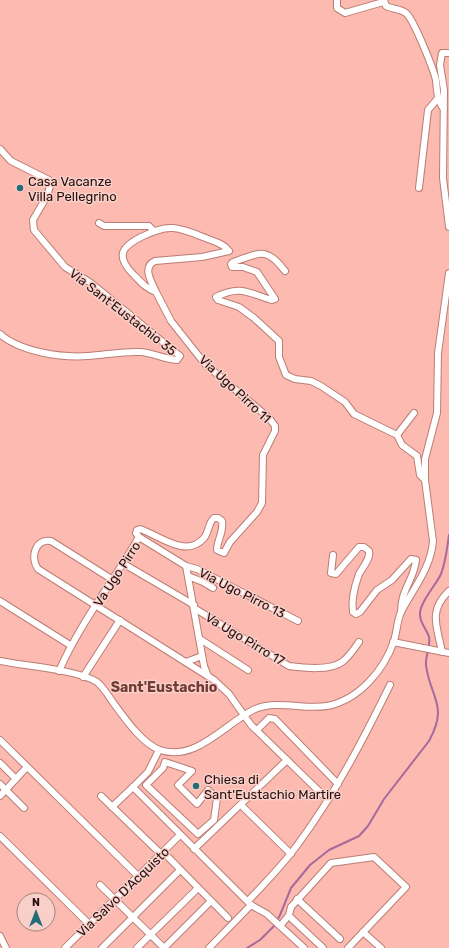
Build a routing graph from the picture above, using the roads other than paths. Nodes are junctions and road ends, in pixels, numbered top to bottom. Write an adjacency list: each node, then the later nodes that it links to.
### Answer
1 (337, 0): 2 (street)
2 (384, 1): 4 (street)
3 (446, 53): 5 (street)
4 (438, 98): 5 (street); 7 (street)
5 (444, 109): 9 (street)
6 (0, 149): 14 (street, Via Sant'Eustachio 35)
7 (419, 188)
8 (99, 223): 10 (street)
9 (449, 227)
10 (154, 231): 13 (street, Via Ugo Pirro 11); 13 (street, Via Ugo Pirro 11)
11 (285, 271): 16 (street)
12 (449, 274): 17 (street)
13 (156, 292): 18 (street, Via Ugo Pirro 11)
14 (0, 334)
15 (414, 413): 16 (street)
16 (397, 435): 17 (street)
17 (425, 480): 29 (street)
18 (139, 537): 20 (street, Va Ugo Pirro); 21 (street, Va Ugo Pirro)
19 (333, 555): 29 (street)
20 (124, 564): 23 (street, Va Ugo Pirro); 28 (street, Va Ugo Pirro 17)
21 (186, 566): 22 (street); 31 (street, Via Ugo Pirro 13)
22 (188, 576): 24 (street); 28 (street)
23 (113, 580): 27 (street, Va Ugo Pirro); 27 (street)
24 (213, 588)
25 (449, 591): 36 (street)
26 (0, 601): 35 (street)
27 (96, 605): 30 (street); 35 (street, Va Ugo Pirro)
28 (194, 607): 32 (street); 33 (street, Va Ugo Pirro 17)
29 (401, 613): 34 (street)
30 (120, 620): 40 (street); 44 (street)
31 (298, 621)
32 (200, 639): 38 (street); 41 (street)
33 (359, 642)
34 (393, 642): 36 (street); 46 (street)
35 (70, 645): 42 (street, Va Ugo Pirro)
36 (442, 652): 37 (street)
37 (449, 653)
38 (202, 656): 40 (street); 43 (street)
39 (0, 661): 42 (street)
40 (186, 662): 43 (street)
41 (248, 670)
42 (58, 671): 44 (street)
43 (208, 676): 46 (street)
44 (83, 677): 49 (street)
45 (390, 685): 55 (street)
46 (243, 716): 47 (street); 49 (street)
47 (257, 730): 50 (street); 55 (street)
48 (0, 740): 52 (street)
49 (159, 750): 57 (street)
50 (287, 760): 61 (street); 62 (street)
51 (0, 763): 53 (street)
52 (27, 767): 53 (street); 72 (street)
53 (16, 779): 58 (street)
54 (0, 784): 58 (street)
55 (338, 784): 61 (street)
56 (146, 785): 56 (street)
57 (133, 786): 63 (street); 65 (street)
58 (6, 790): 59 (street); 64 (street)
59 (0, 796)
60 (102, 796): 63 (street)
61 (328, 800): 68 (street)
62 (242, 806): 67 (street); 68 (street)
63 (112, 807): 69 (street)
64 (24, 808)
65 (180, 835): 67 (street); 69 (street, Via Salvo D'Acquisto)
66 (0, 836): 82 (street)
67 (194, 849): 78 (street)
68 (291, 854): 78 (street)
69 (162, 855): 72 (street, Via Salvo D'Acquisto)
70 (169, 858): 71 (street)
71 (180, 870): 74 (street); 79 (street)
72 (138, 876): 75 (street, Via Salvo D'Acquisto)
73 (100, 885): 75 (street)
74 (198, 888): 77 (street); 85 (street)
75 (114, 899): 79 (street); 82 (street, Via Salvo D'Acquisto)
76 (297, 899): 80 (street); 84 (street); 87 (street)
77 (212, 901): 81 (street); 92 (street)
78 (249, 903): 83 (street); 93 (street)
79 (133, 916): 85 (street); 90 (street)
80 (289, 916): 83 (street); 95 (street)
81 (228, 918)
82 (89, 924): 88 (street, Via Salvo D'Acquisto)
83 (281, 925): 94 (street)
84 (363, 932): 96 (street); 97 (street)
85 (150, 934): 91 (street); 92 (street)
86 (0, 936): 89 (street)
87 (340, 939)
88 (67, 947)
89 (6, 948)
90 (102, 948)
91 (137, 948)
92 (164, 948)
93 (208, 948)
94 (304, 948)
95 (323, 948)
96 (348, 948)
97 (381, 948)

